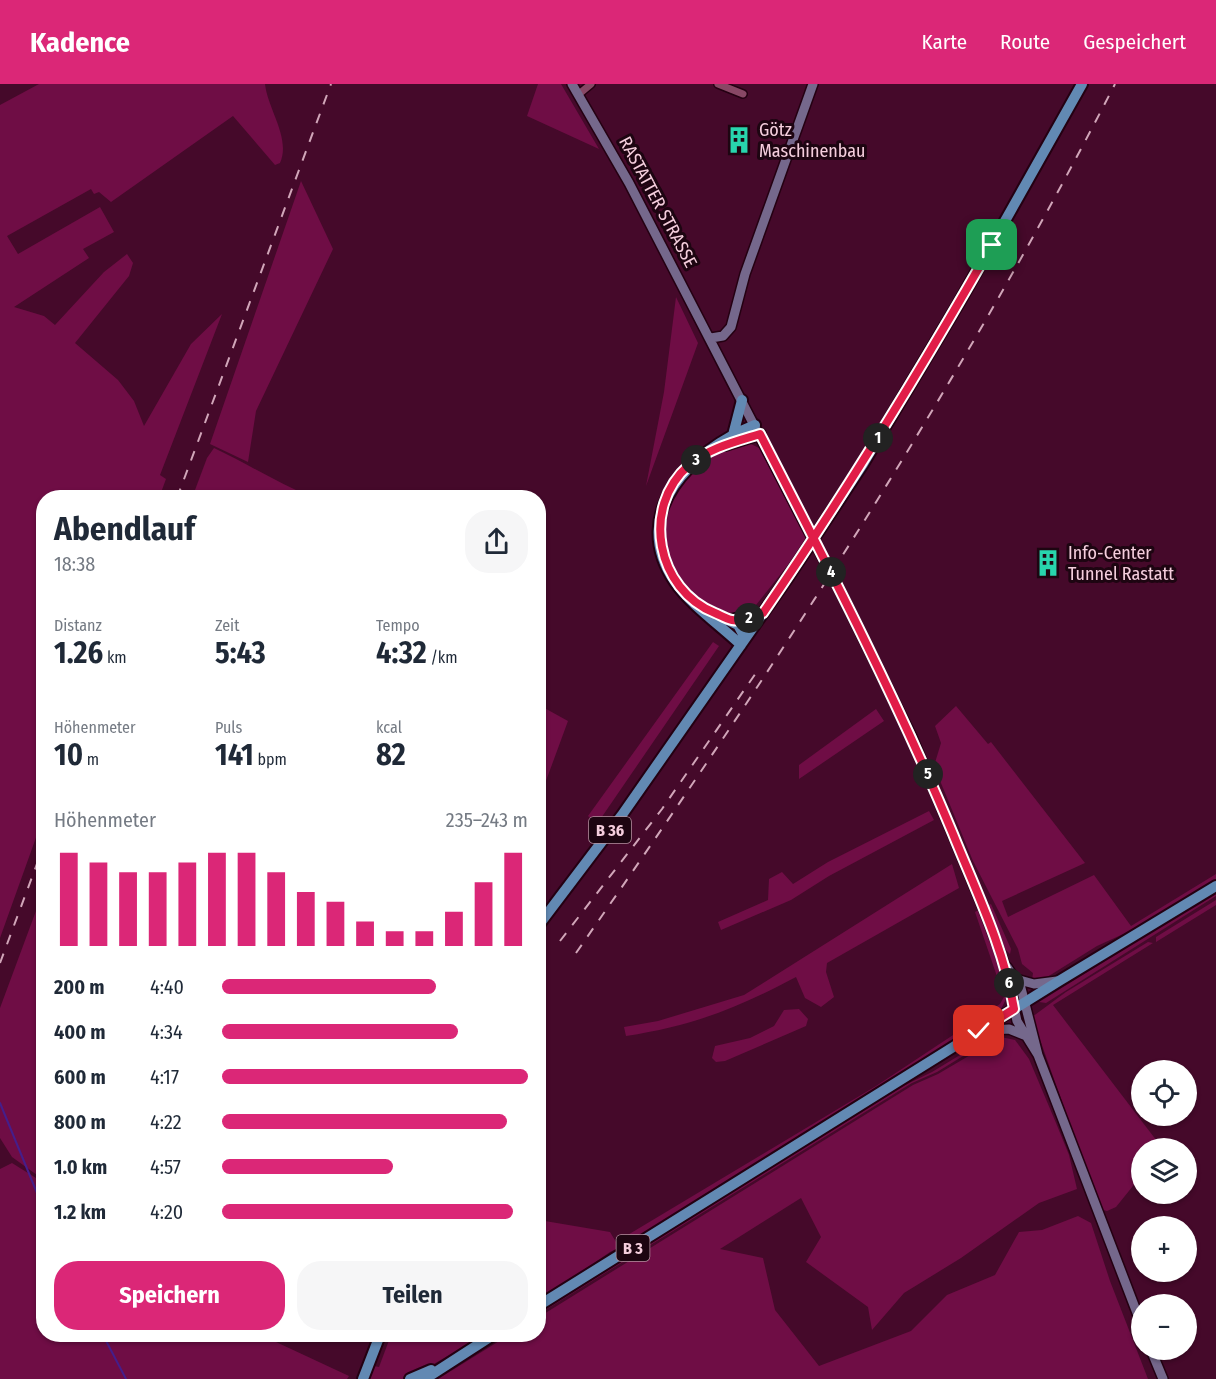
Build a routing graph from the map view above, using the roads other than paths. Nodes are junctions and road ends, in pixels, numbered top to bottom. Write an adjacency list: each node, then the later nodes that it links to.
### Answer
1 (572, 84): 6 (street, RASTATTER STRASSE)
2 (591, 84): 6 (street)
3 (718, 84): 7 (street)
4 (813, 84): 8 (street)
5 (1082, 84): 14 (main road, B 36)
6 (579, 94): 8 (street, RASTATTER STRASSE)
7 (743, 94)
8 (711, 338): 9 (street, RASTATTER STRASSE)
9 (742, 400): 10 (street, RASTATTER STRASSE); 11 (main road)
10 (758, 430): 11 (main road); 12 (main road); 19 (street, RASTATTER STRASSE, bridge)
11 (733, 435): 12 (main road)
12 (719, 447): 13 (main road)
13 (702, 609): 15 (main road); 16 (main road)
14 (763, 613): 15 (main road); 16 (main road, B 36)
15 (730, 620): 16 (main road)
16 (743, 642): 18 (main road, B 36)
17 (1216, 886): 21 (main road, B 3)
18 (546, 915)
19 (1004, 963): 20 (street); 23 (street)
20 (1016, 979): 21 (street); 22 (street)
21 (1059, 981): 22 (main road, B 3)
22 (1024, 1003): 23 (main road, B 3); 26 (street)
23 (1014, 1009): 24 (main road, B 3); 25 (street)
24 (979, 1031): 25 (street); 28 (main road, B 3)
25 (1024, 1035): 26 (street)
26 (1038, 1055): 27 (street)
27 (1131, 1297)
28 (546, 1301)
29 (377, 1342): 34 (main road)
30 (377, 1342): 35 (main road)
31 (482, 1342): 33 (main road)
32 (1155, 1360): 38 (street)
33 (445, 1365): 36 (main road); 37 (main road)
34 (358, 1379)
35 (363, 1379)
36 (411, 1379)
37 (425, 1379)
38 (1163, 1379)

